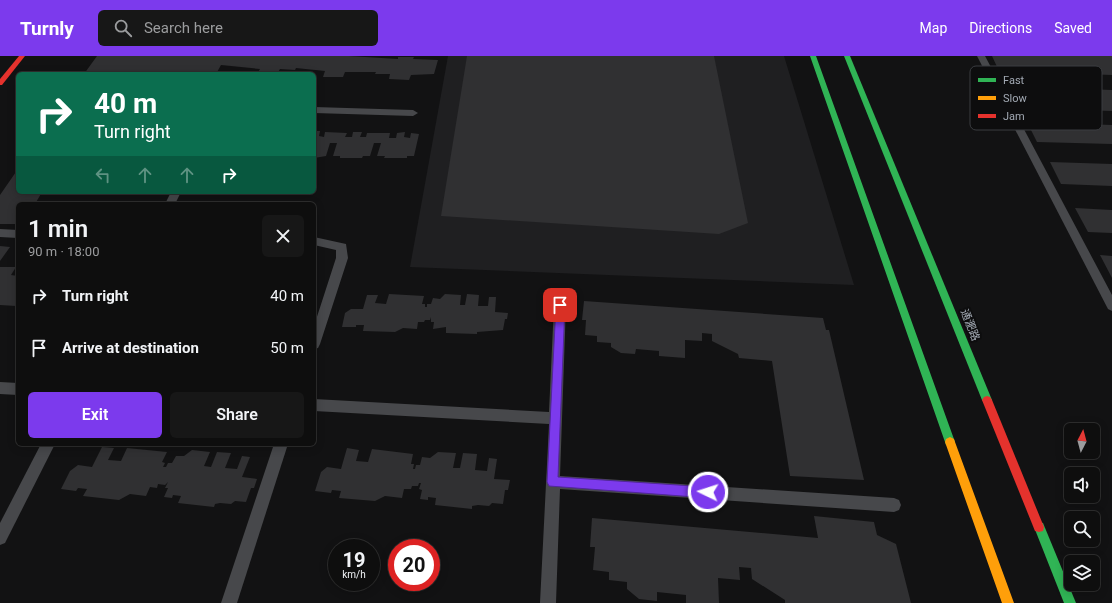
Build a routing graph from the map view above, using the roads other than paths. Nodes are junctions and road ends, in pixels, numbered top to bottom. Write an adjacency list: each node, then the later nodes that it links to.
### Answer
1 (22, 56): 6 (main road)
2 (813, 56): 27 (main road)
3 (847, 56): 28 (main road, 通淝路)
4 (981, 56): 5 (lane)
5 (986, 66)
6 (0, 84)
7 (316, 110): 8 (lane)
8 (413, 113)
9 (1020, 130): 14 (lane)
10 (0, 233): 11 (lane)
11 (16, 234)
12 (316, 241): 15 (lane)
13 (560, 305): 19 (lane)
14 (1112, 306)
15 (316, 338)
16 (0, 388): 17 (lane)
17 (16, 389)
18 (316, 405): 19 (lane)
19 (556, 418): 22 (lane)
20 (47, 446): 24 (lane)
21 (280, 446): 25 (lane)
22 (553, 482): 23 (lane); 26 (lane)
23 (894, 505)
24 (0, 538)
25 (229, 603)
26 (548, 603)
27 (1008, 603)
28 (1070, 603)

